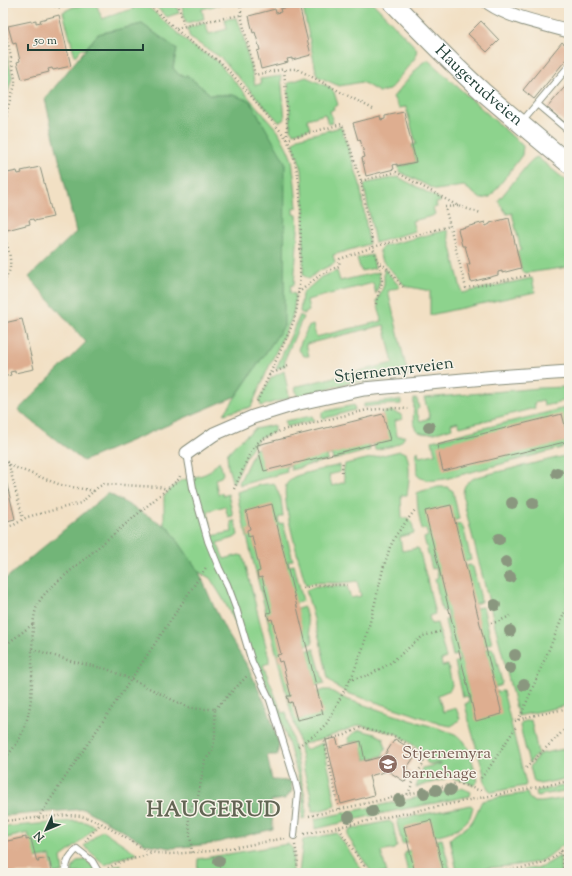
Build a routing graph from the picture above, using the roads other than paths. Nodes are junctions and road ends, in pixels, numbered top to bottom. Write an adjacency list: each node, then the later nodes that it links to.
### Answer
1 (393, 3): 6 (street, Haugerudveien)
2 (489, 3): 3 (street)
3 (569, 31)
4 (569, 66): 5 (lane)
5 (537, 104): 6 (lane); 7 (lane)
6 (520, 124): 8 (street, Haugerudveien)
7 (569, 131)
8 (569, 164)
9 (569, 372): 10 (street, Stjernemyrveien)
10 (187, 453): 11 (lane)
11 (294, 836)
12 (66, 873): 13 (lane)
13 (99, 873)

